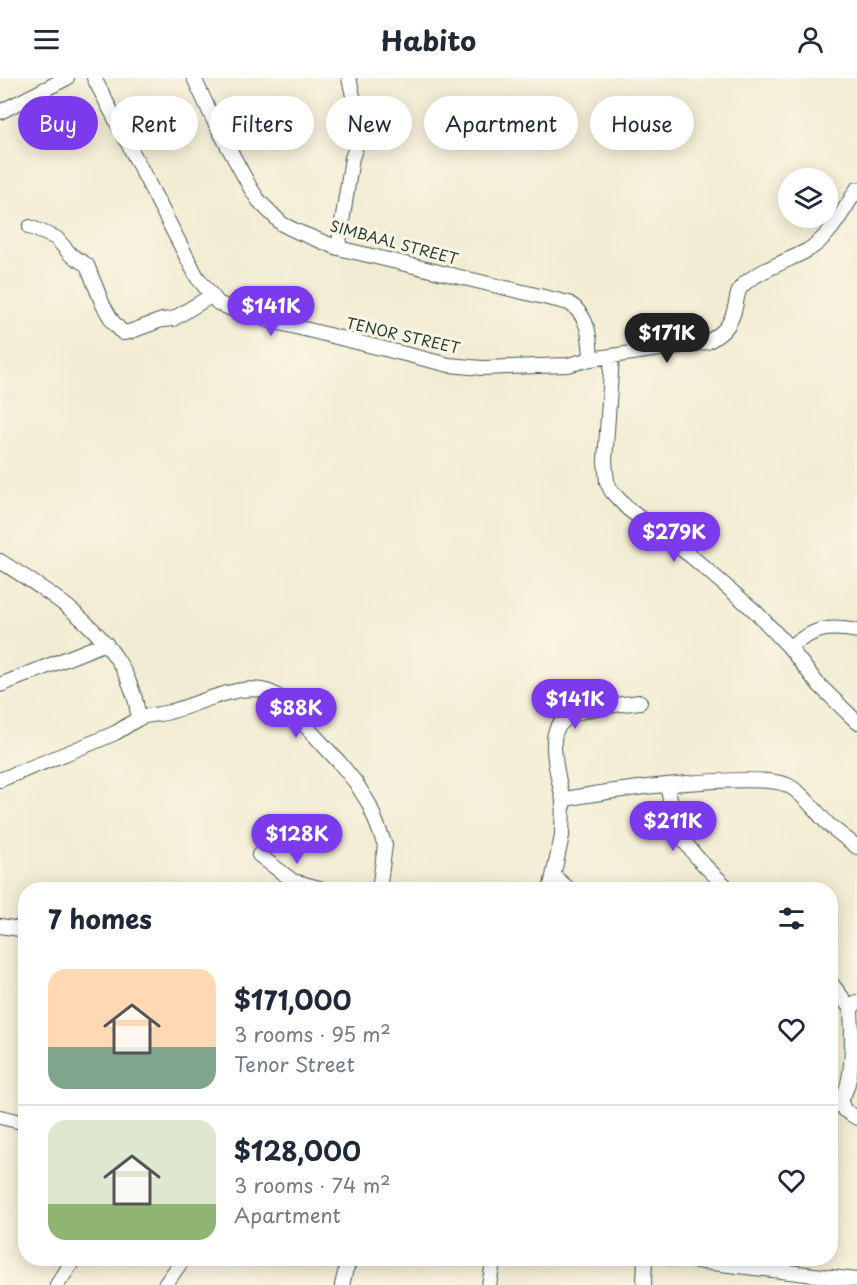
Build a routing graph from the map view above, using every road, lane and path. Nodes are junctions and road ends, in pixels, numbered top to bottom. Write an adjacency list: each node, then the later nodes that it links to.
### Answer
1 (67, 78): 5 (street)
2 (94, 78): 9 (street, TENOR STREET)
3 (194, 78): 8 (street, SIMBAAL STREET)
4 (349, 78): 8 (street)
5 (0, 112)
6 (857, 189): 10 (street, TENOR STREET)
7 (30, 227): 9 (street)
8 (338, 248): 11 (street, SIMBAAL STREET)
9 (211, 296): 11 (street, TENOR STREET)
10 (612, 357): 11 (street, TENOR STREET); 15 (street)
11 (591, 359)
12 (0, 561): 14 (street)
13 (857, 631): 15 (street)
14 (106, 643): 16 (street); 18 (street)
15 (789, 646): 19 (street)
16 (0, 685)
17 (640, 702): 22 (street)
18 (138, 718): 20 (street); 26 (street)
19 (857, 722)
20 (0, 780)
21 (668, 786): 22 (street); 23 (street); 28 (street)
22 (563, 800): 27 (street)
23 (857, 847)
24 (259, 855): 25 (street)
25 (297, 882)
26 (381, 882)
27 (552, 882)
28 (722, 882)
29 (0, 926): 30 (street)
30 (18, 929)
31 (838, 990): 32 (street)
32 (854, 1005): 33 (street)
33 (838, 1102)
34 (838, 1106): 36 (street)
35 (0, 1117): 37 (street)
36 (857, 1118)
37 (18, 1121)
38 (70, 1266): 45 (street)
39 (178, 1266): 46 (street)
40 (347, 1266): 47 (street)
41 (493, 1266): 48 (street)
42 (645, 1266): 49 (street)
43 (738, 1266): 44 (street)
44 (857, 1280)
45 (57, 1285)
46 (165, 1285)
47 (342, 1285)
48 (489, 1285)
49 (644, 1285)

